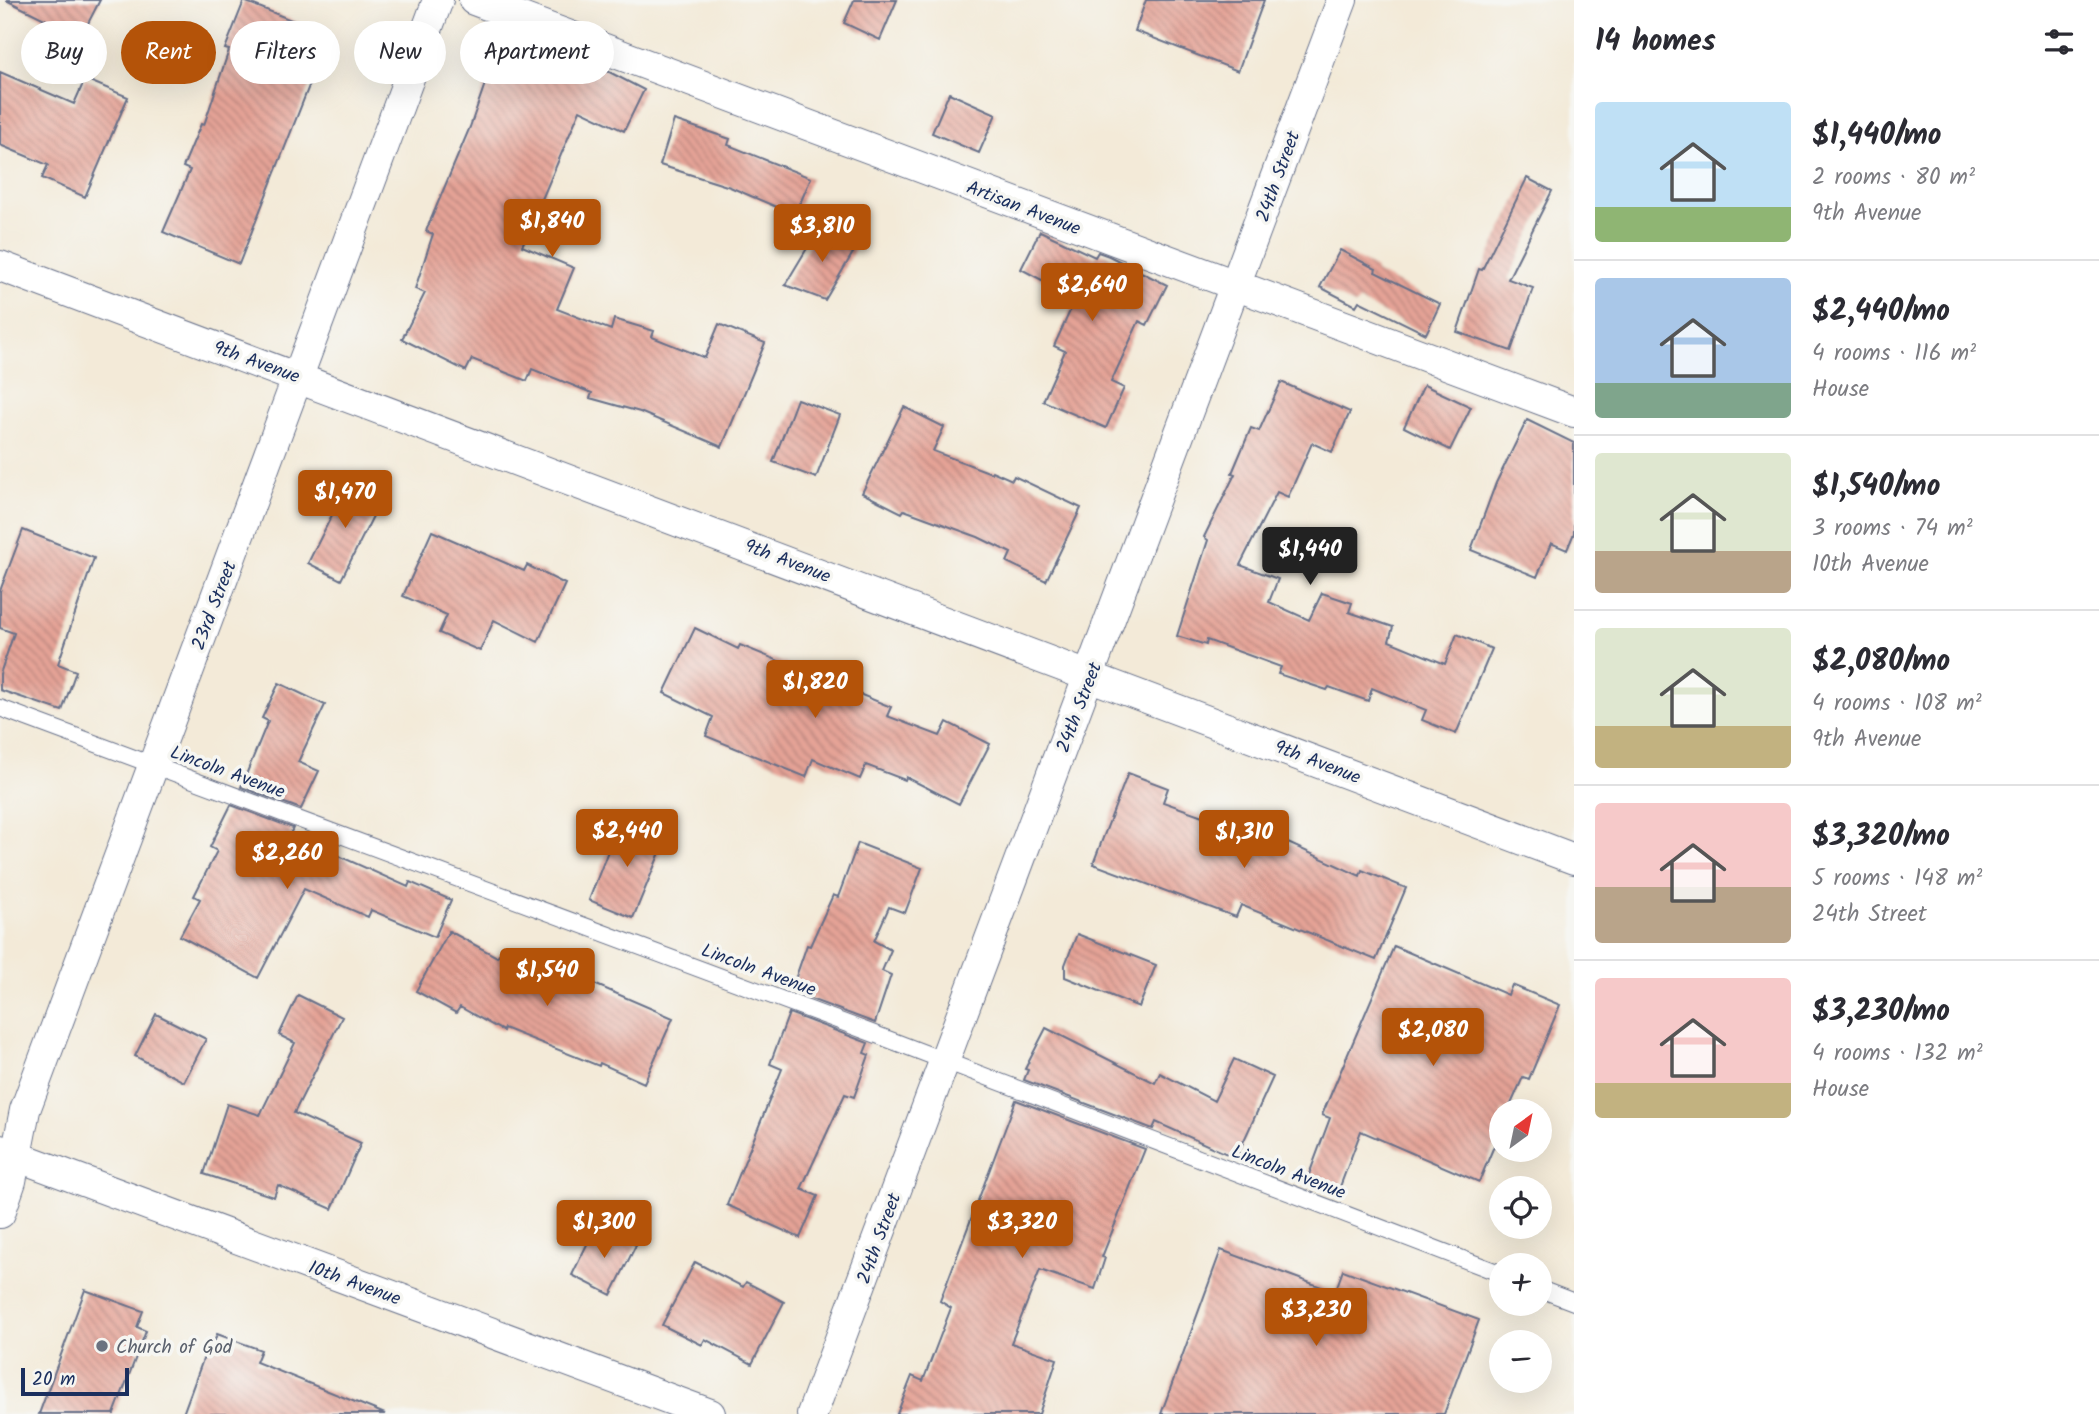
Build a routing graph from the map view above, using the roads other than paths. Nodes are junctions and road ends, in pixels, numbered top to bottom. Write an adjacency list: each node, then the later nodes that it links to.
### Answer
1 (439, 0): 6 (street, 23rd Street)
2 (474, 0): 5 (street, Artisan Avenue)
3 (1342, 0): 5 (street, 24th Street)
4 (0, 266): 6 (street, 9th Avenue)
5 (1236, 286): 7 (street, Artisan Avenue); 8 (street, 24th Street)
6 (300, 377): 8 (street, 9th Avenue); 10 (street, 23rd Street)
7 (1574, 412)
8 (1091, 674): 11 (street, 9th Avenue); 12 (street, 24th Street)
9 (0, 708): 10 (lane, Lincoln Avenue)
10 (152, 765): 12 (lane, Lincoln Avenue); 13 (street, 23rd Street)
11 (1574, 859)
12 (944, 1061): 15 (lane, Lincoln Avenue); 19 (street, 24th Street)
13 (8, 1153): 14 (street, 23rd Street); 18 (street, 10th Avenue)
14 (0, 1213)
15 (1489, 1269)
16 (1552, 1294): 17 (lane)
17 (1574, 1302)
18 (709, 1414)
19 (812, 1414)

